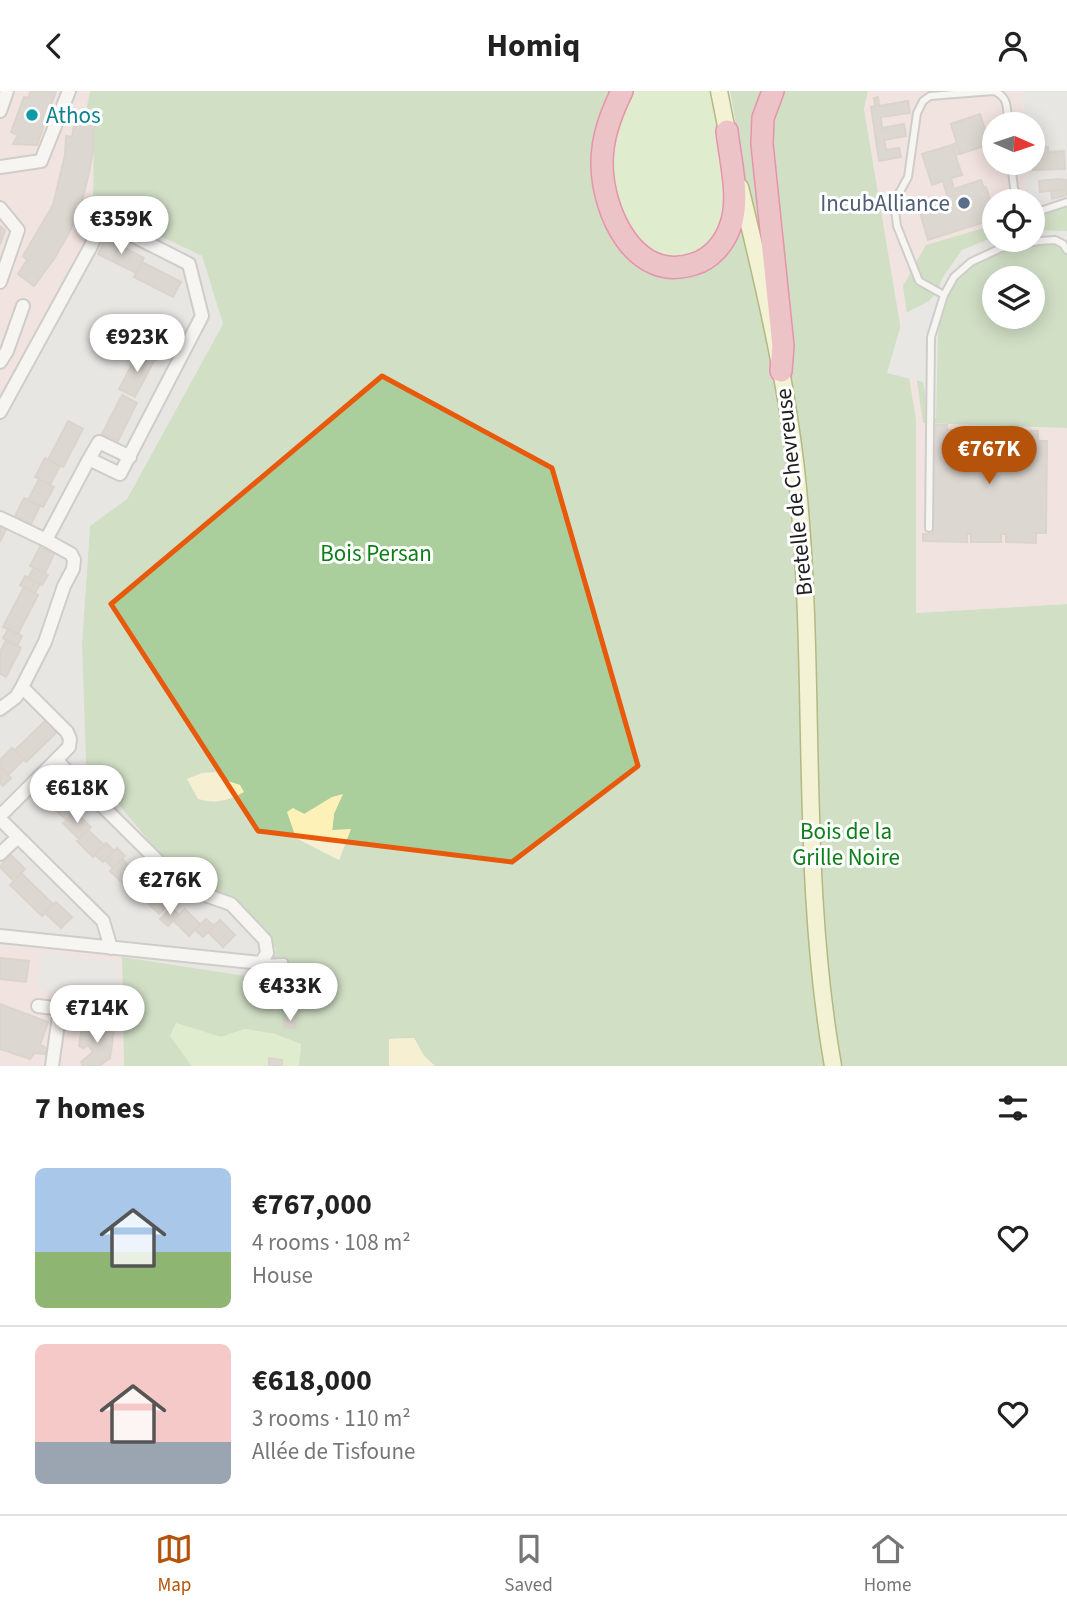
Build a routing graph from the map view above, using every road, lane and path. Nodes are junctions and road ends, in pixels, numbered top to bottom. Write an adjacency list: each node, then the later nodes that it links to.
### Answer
1 (7, 91): 6 (street)
2 (69, 91): 9 (street)
3 (622, 91): 8 (highway)
4 (719, 91): 8 (main road, Bretelle de Chevreuse)
5 (773, 91): 20 (highway)
6 (0, 110)
7 (1007, 112): 17 (lane)
8 (727, 131): 20 (main road, Bretelle de Chevreuse)
9 (0, 167)
10 (106, 202): 14 (lane)
11 (1067, 202): 13 (lane)
12 (0, 208): 16 (street)
13 (1045, 209)
14 (102, 220): 21 (street); 22 (street)
15 (1067, 250): 17 (lane)
16 (0, 282)
17 (944, 295): 25 (lane)
18 (23, 306): 19 (street)
19 (0, 362)
20 (781, 371): 41 (main road, Bretelle de Chevreuse)
21 (0, 412)
22 (130, 457): 23 (street); 23 (street)
23 (89, 459): 26 (street)
24 (0, 518): 26 (street)
25 (929, 528)
26 (46, 540): 27 (street)
27 (22, 687): 28 (street); 29 (street)
28 (0, 709)
29 (56, 760): 30 (street); 36 (street)
30 (0, 818): 31 (street)
31 (18, 837): 32 (street); 34 (street)
32 (0, 854)
33 (0, 936): 34 (street)
34 (111, 948): 36 (street)
35 (284, 962): 36 (lane)
36 (261, 963)
37 (38, 1006): 38 (street)
38 (60, 1009): 39 (street); 40 (street)
39 (116, 1016)
40 (52, 1066)
41 (832, 1066)

